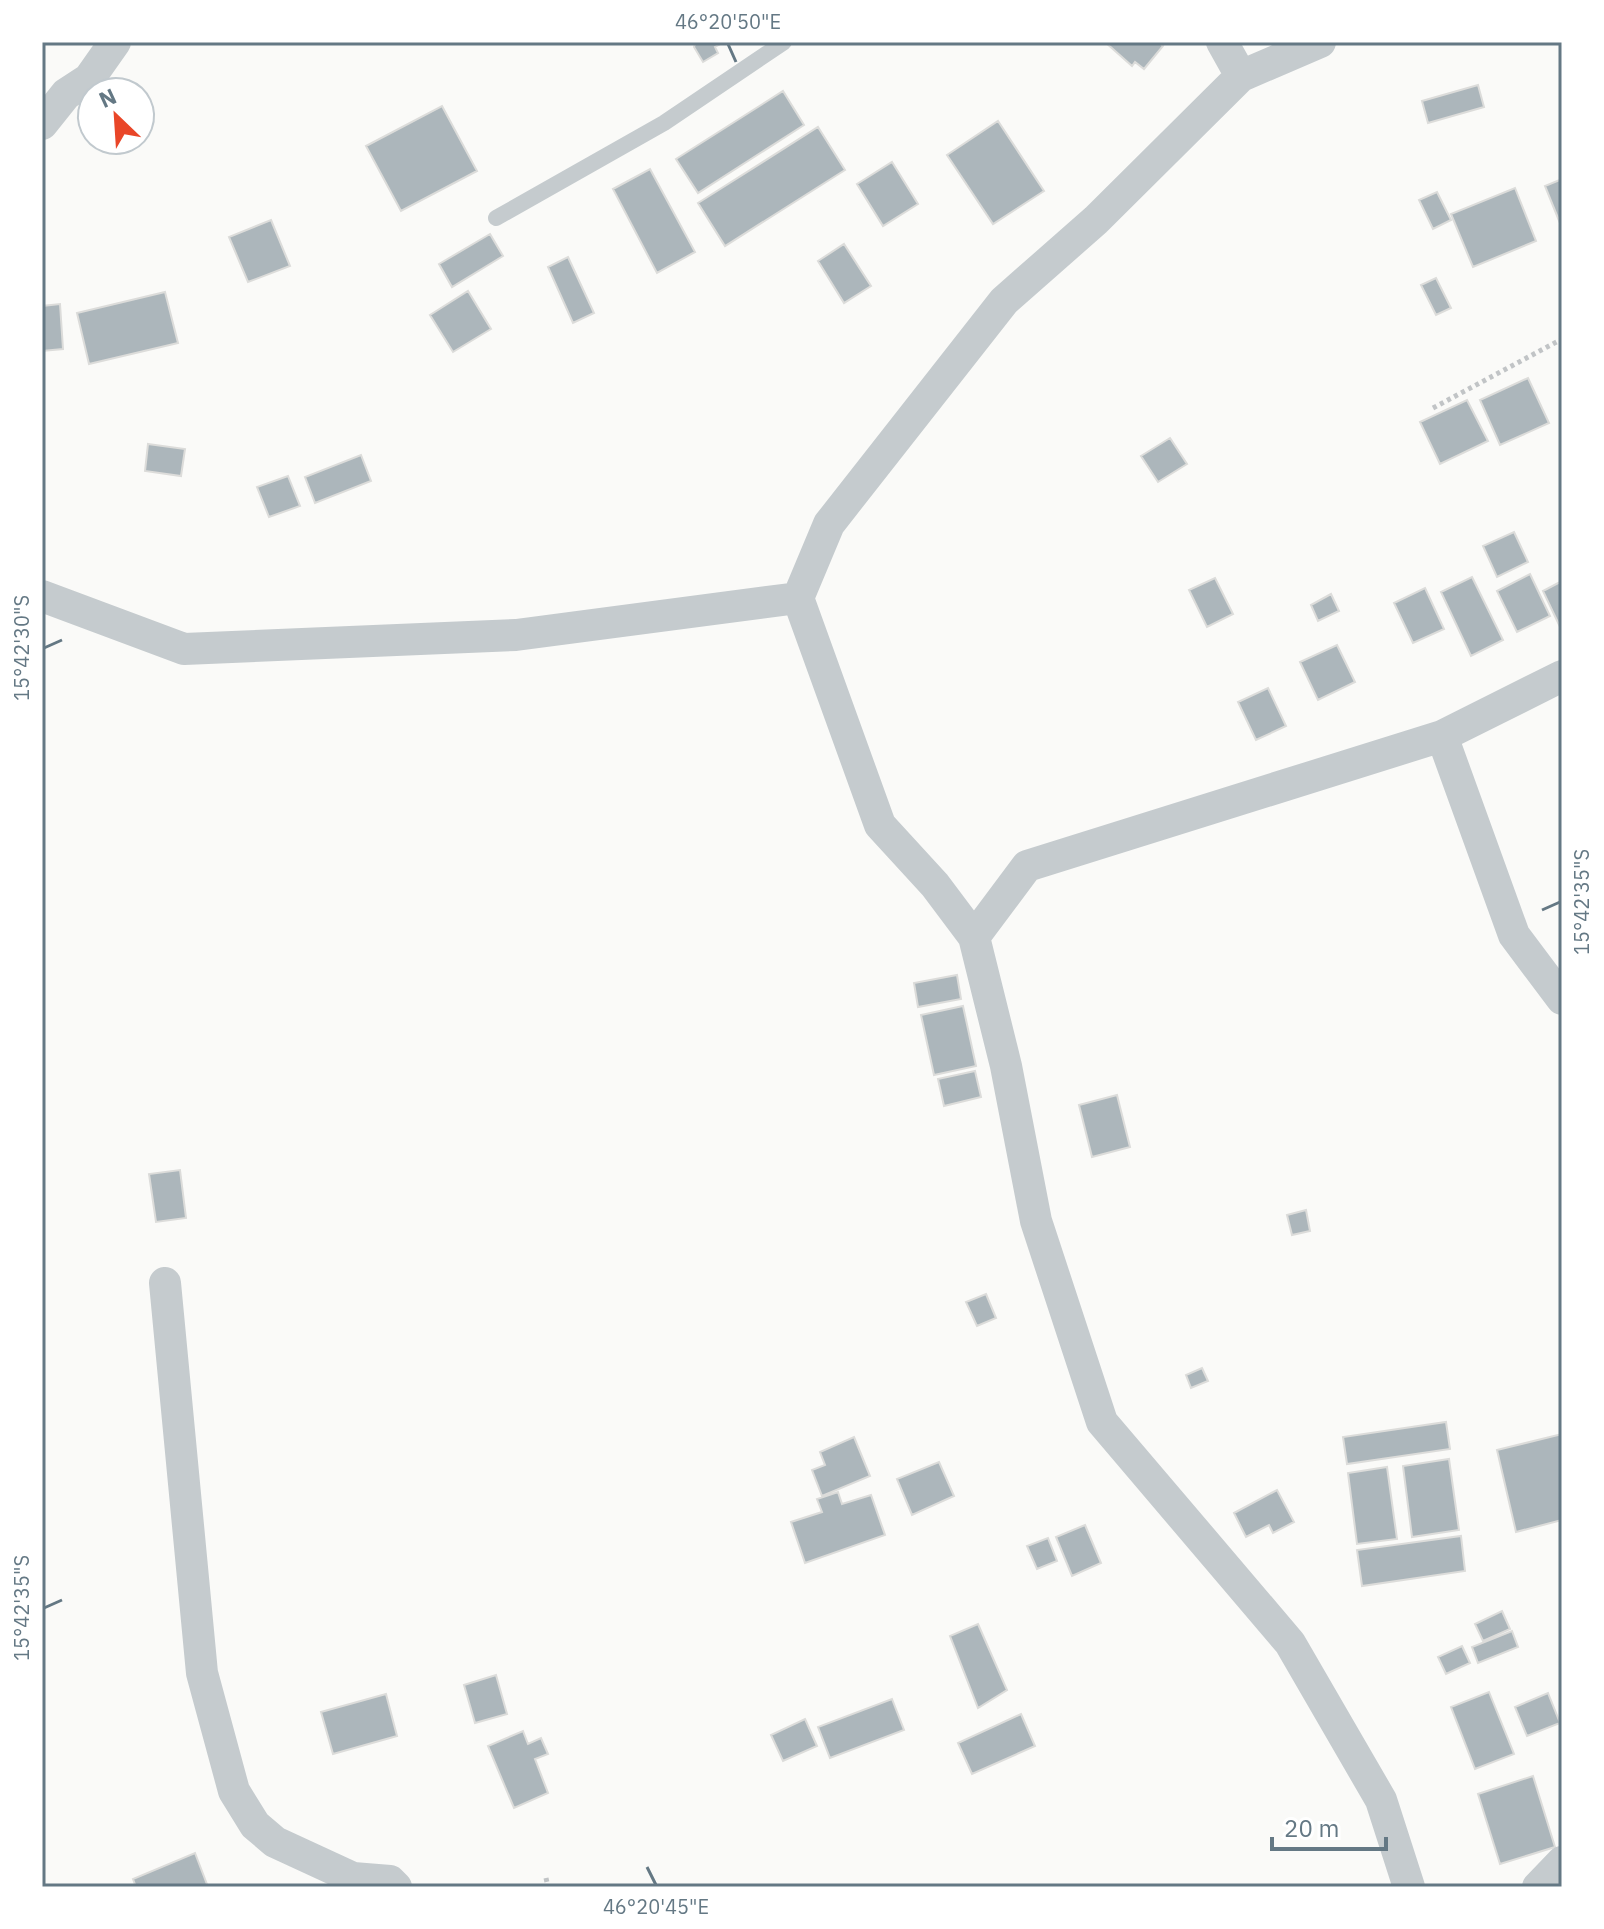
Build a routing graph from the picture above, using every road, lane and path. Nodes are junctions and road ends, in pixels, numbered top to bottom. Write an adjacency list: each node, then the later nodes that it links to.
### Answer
1 (115, 42): 6 (street)
2 (784, 42): 7 (lane)
3 (1222, 42): 5 (street)
4 (1320, 42): 5 (street)
5 (1241, 76): 11 (street)
6 (42, 124)
7 (496, 218)
8 (1562, 339): 9 (path)
9 (1433, 408)
10 (42, 596): 11 (street)
11 (798, 598): 14 (street)
12 (1562, 676): 13 (street)
13 (1442, 736): 14 (street); 15 (street)
14 (974, 937): 20 (street)
15 (1562, 999)
16 (165, 1283): 18 (street)
17 (546, 1878): 19 (path)
18 (396, 1887)
19 (548, 1887)
20 (1409, 1887)

